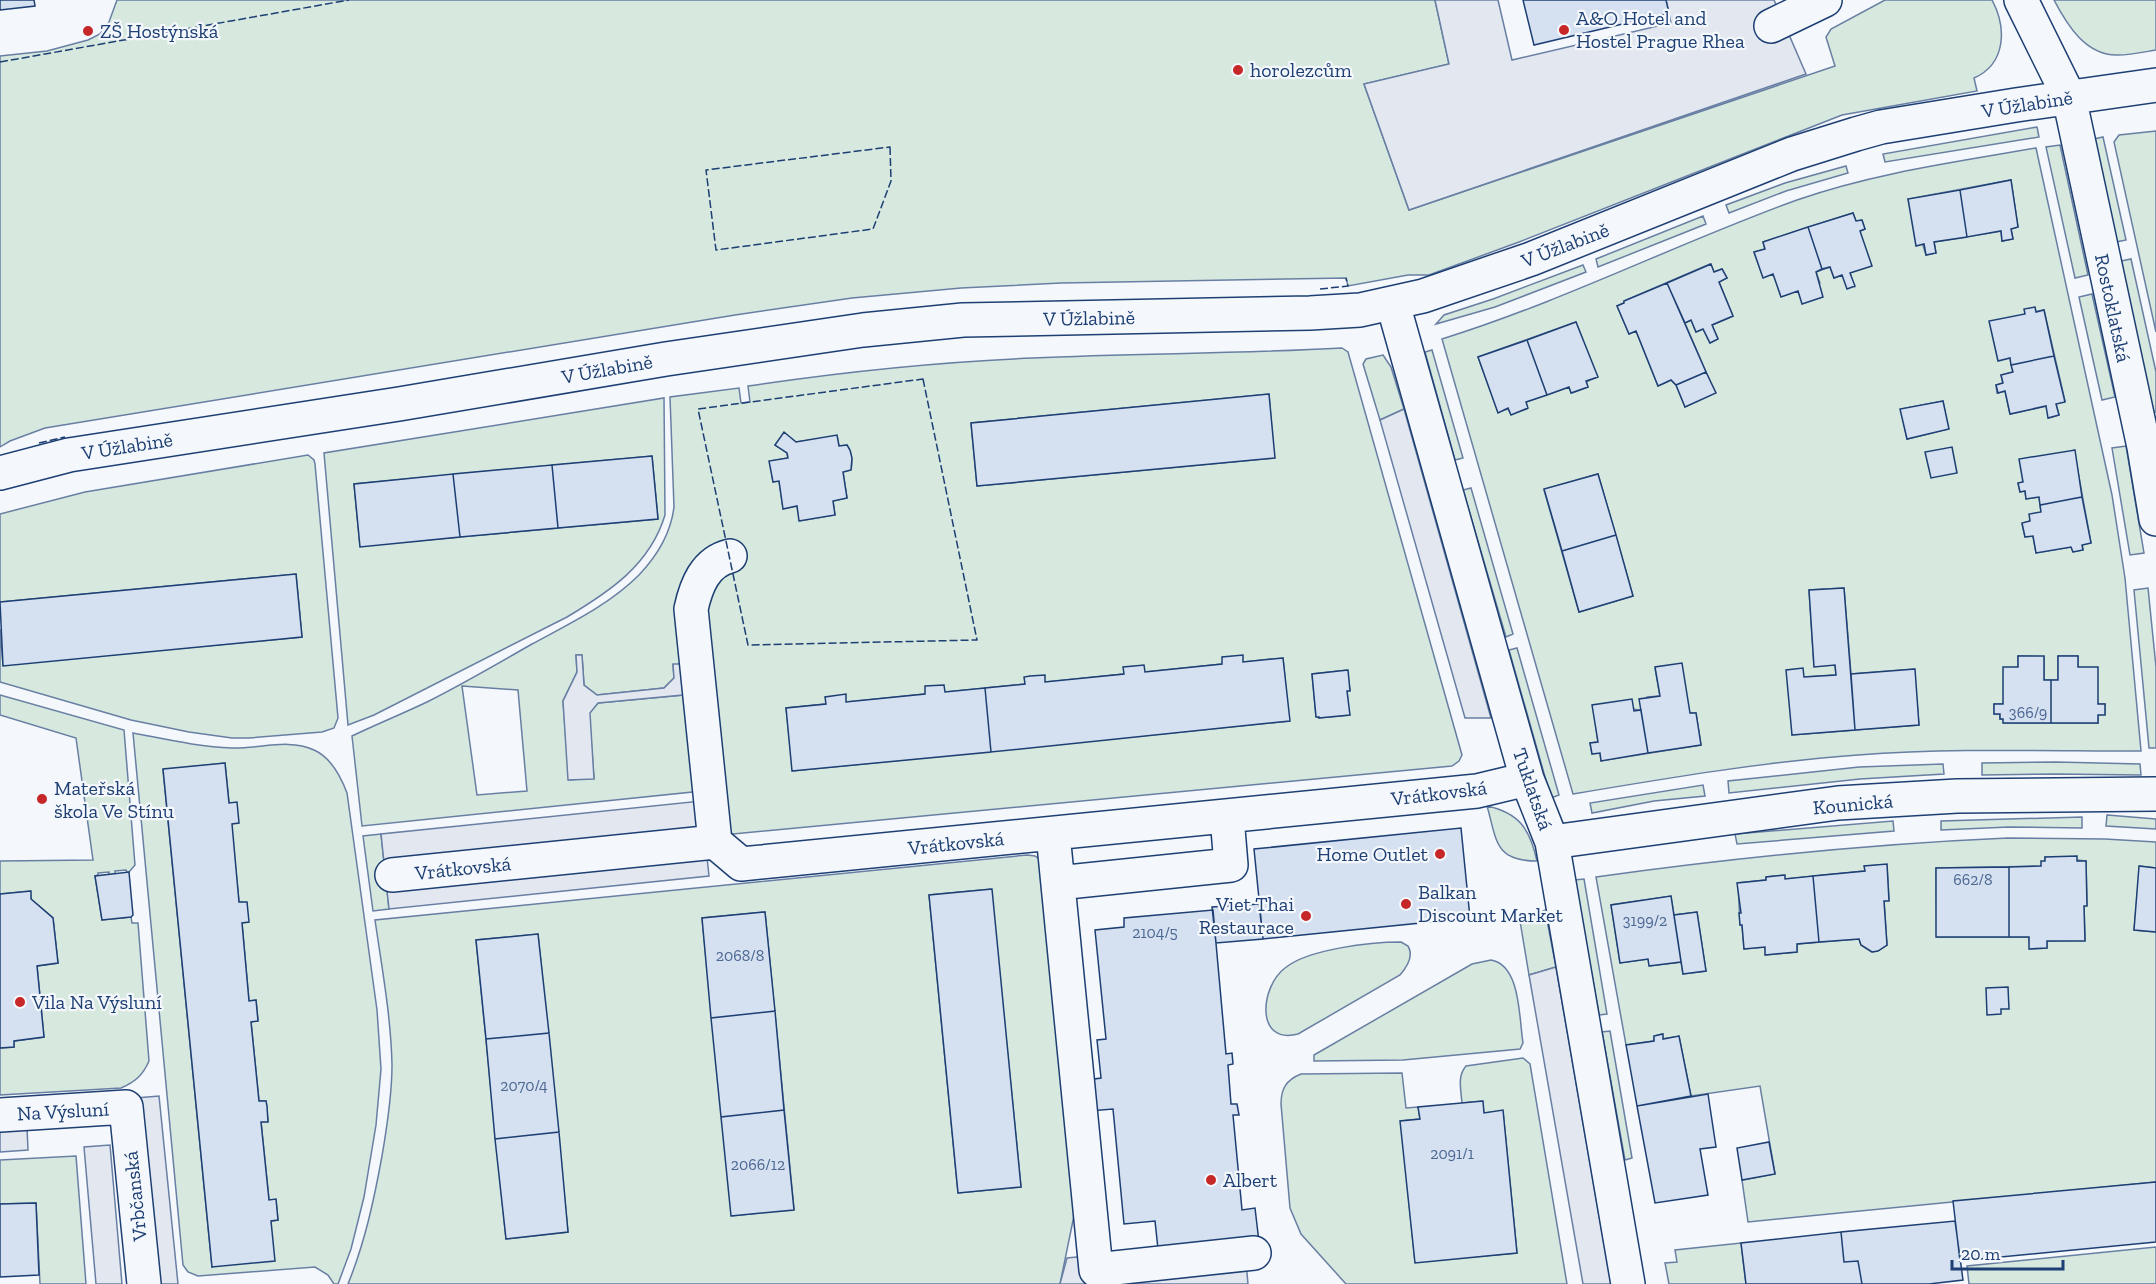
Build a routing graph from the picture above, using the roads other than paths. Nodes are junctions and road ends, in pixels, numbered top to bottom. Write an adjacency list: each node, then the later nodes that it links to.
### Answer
1 (1825, 0): 3 (street)
2 (2021, 0): 5 (street, Rostoklatská)
3 (1771, 26)
4 (2156, 85): 5 (street, V Úžlabině)
5 (2069, 97): 6 (street, V Úžlabině); 7 (street, Rostoklatská)
6 (1393, 304): 8 (street, V Úžlabině); 11 (street, Tuklatská)
7 (2150, 446): 9 (street, Rostoklatská)
8 (0, 473)
9 (2156, 519)
10 (730, 556): 15 (street)
11 (1527, 779): 13 (street, Vrátkovská); 16 (street, Tuklatská)
12 (2156, 794): 16 (street, Kounická)
13 (1227, 817): 14 (street, Vrátkovská); 18 (street)
14 (1053, 834): 15 (street, Vrátkovská); 18 (street)
15 (715, 842): 17 (street, Vrátkovská)
16 (1552, 842): 23 (street, Tuklatská)
17 (392, 875)
18 (1058, 883): 21 (street)
19 (126, 1107): 20 (street, Na Výsluní); 22 (street, Vrbčanská)
20 (0, 1115)
21 (1254, 1253)
22 (144, 1284)
23 (1628, 1284)

